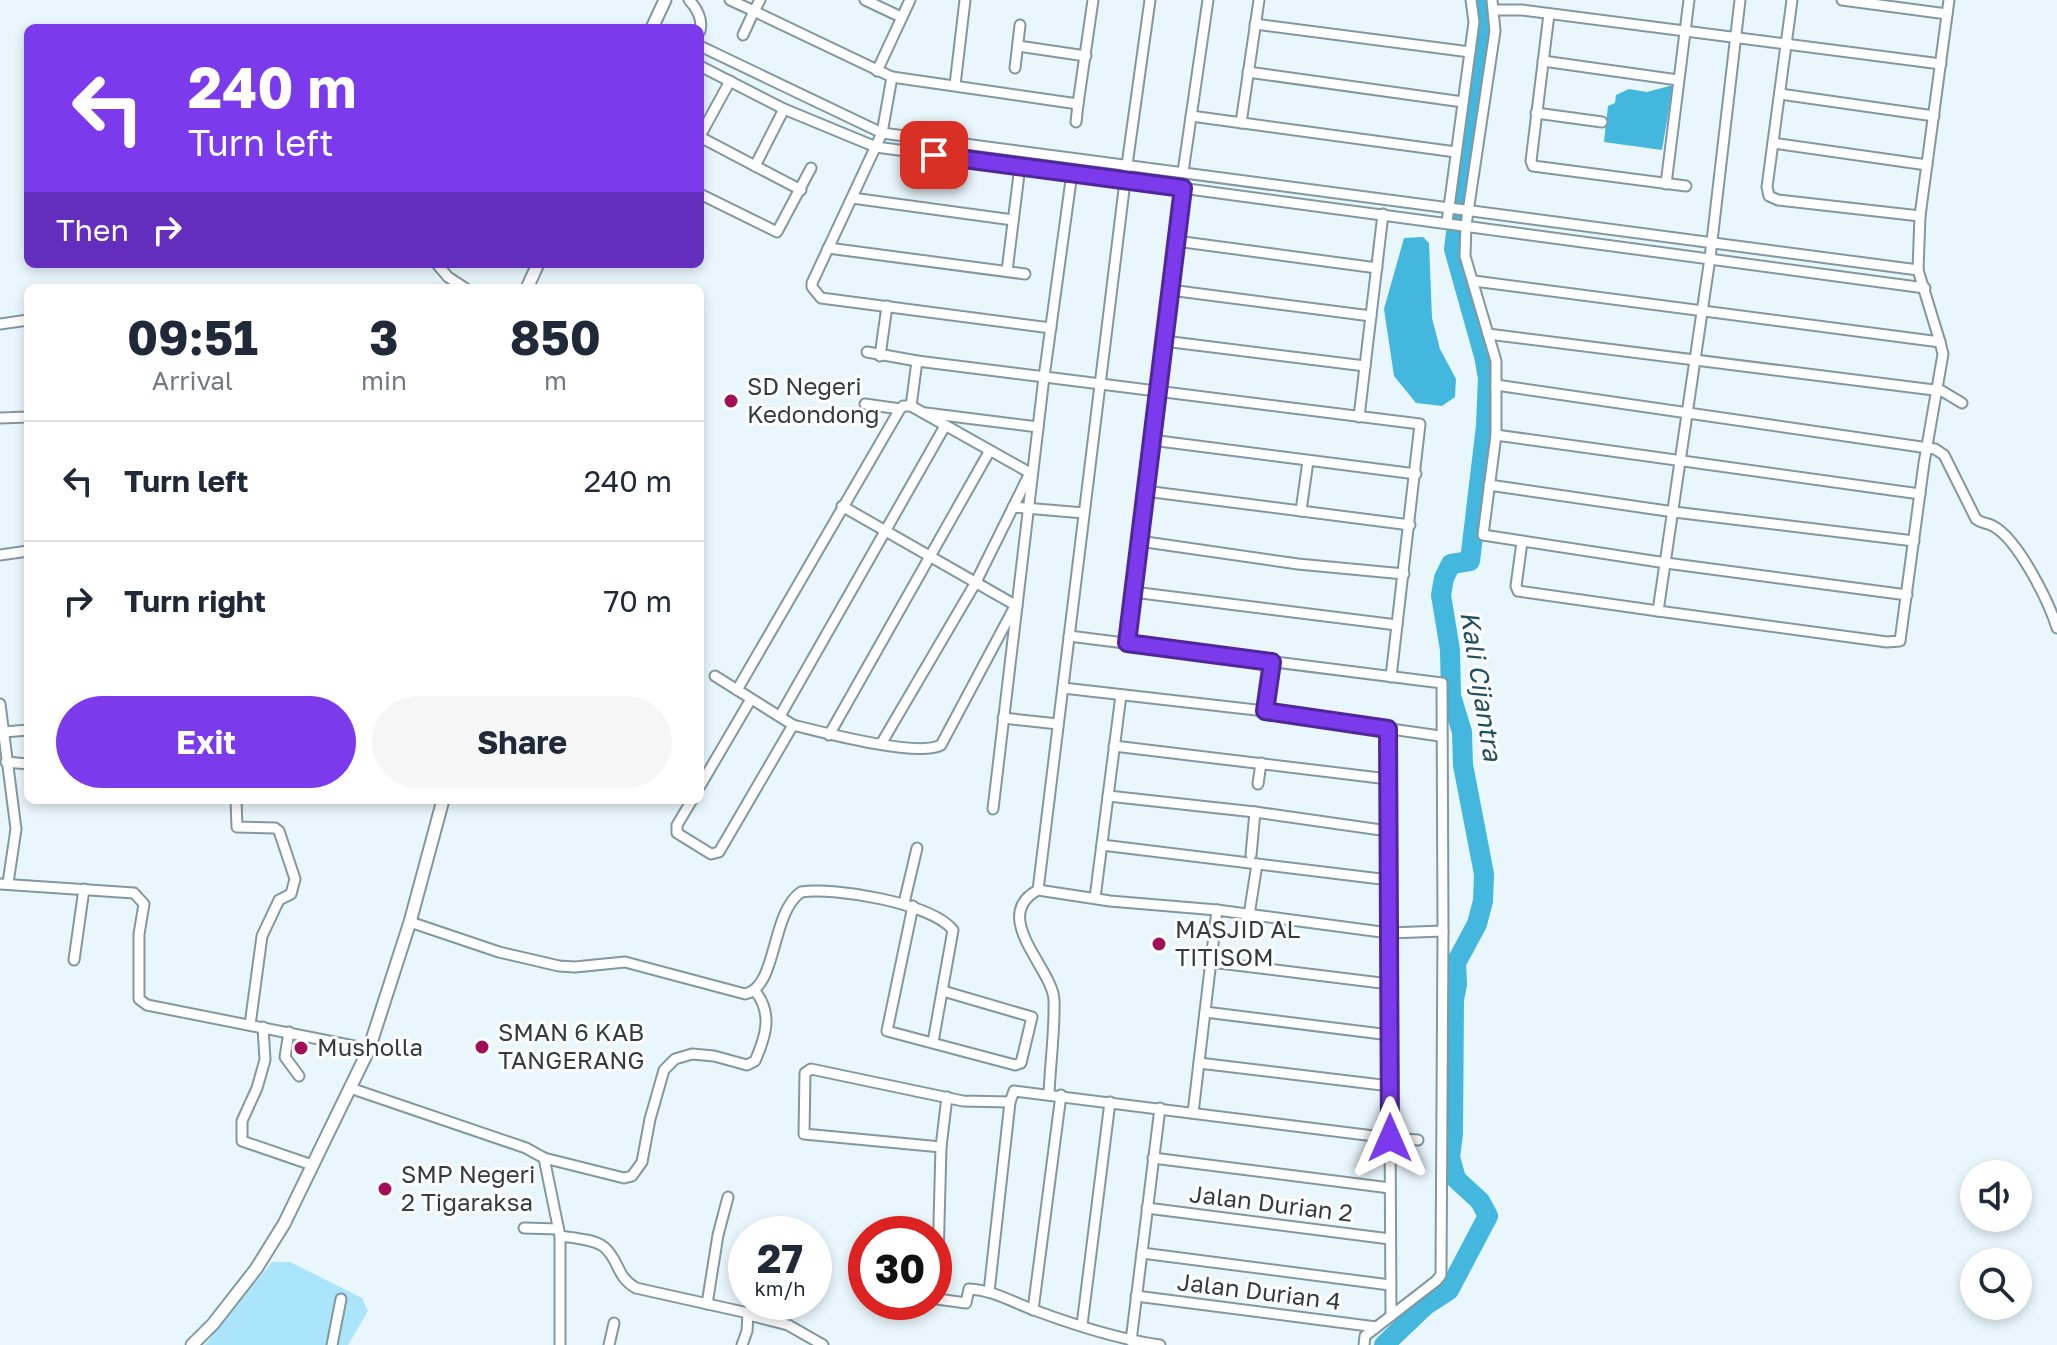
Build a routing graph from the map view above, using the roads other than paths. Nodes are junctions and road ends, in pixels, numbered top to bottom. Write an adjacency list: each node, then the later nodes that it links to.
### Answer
1 (665, 0): 25 (street)
2 (689, 0): 26 (street)
3 (730, 0): 21 (street)
4 (760, 0): 21 (street)
5 (865, 0): 24 (street)
6 (910, 0): 24 (street)
7 (965, 0): 46 (street)
8 (1093, 0): 36 (street)
9 (1150, 0): 63 (street)
10 (1208, 0): 52 (street)
11 (1259, 0): 27 (street)
12 (1459, 0): 18 (street)
13 (1689, 0): 29 (street)
14 (1740, 0): 31 (street)
15 (1792, 0): 32 (street)
16 (1842, 0): 23 (street)
17 (1949, 0): 23 (street)
18 (1471, 1): 35 (street)
19 (1493, 5): 20 (street); 78 (street)
20 (1522, 5): 22 (street)
21 (754, 11): 30 (street); 41 (street)
22 (1549, 14): 29 (street); 37 (street)
23 (1947, 14): 38 (street)
24 (901, 17): 41 (street)
25 (654, 24)
26 (701, 24)
27 (1255, 24): 35 (street); 42 (street)
28 (1020, 25): 33 (street)
29 (1685, 31): 31 (street); 44 (street)
30 (743, 35)
31 (1735, 37): 32 (street); 85 (street)
32 (1786, 44): 38 (street); 47 (street)
33 (1018, 46): 36 (street); 40 (street)
34 (704, 48): 58 (street)
35 (1470, 52): 48 (street)
36 (1086, 56): 49 (street)
37 (1543, 61): 44 (street); 51 (street)
38 (1941, 64): 53 (street)
39 (704, 68): 45 (street)
40 (1015, 68)
41 (877, 71): 43 (street)
42 (1248, 72): 48 (street); 56 (street)
43 (892, 77): 46 (street); 58 (street)
44 (1678, 80): 71 (street)
45 (730, 81): 50 (street); 57 (street)
46 (955, 85): 49 (street)
47 (1780, 94): 53 (street); 60 (street)
48 (1463, 102): 62 (street)
49 (1078, 104): 54 (street)
50 (784, 109): 61 (street); 65 (street)
51 (1536, 113): 55 (street); 71 (street)
52 (1191, 116): 56 (street); 68 (street)
53 (1934, 116): 64 (street)
54 (1076, 122)
55 (1602, 122)
56 (1241, 123): 62 (street)
57 (704, 129)
58 (882, 133): 61 (street); 63 (street)
59 (704, 138): 65 (street)
60 (1773, 143): 64 (street); 80 (street)
61 (876, 147): 66 (street); 76 (street)
62 (1456, 152): 77 (street)
63 (1127, 165): 68 (street); 70 (street)
64 (1927, 165): 80 (street)
65 (755, 166): 74 (street)
66 (1020, 166): 69 (street); 81 (street)
67 (811, 168): 74 (street)
68 (1183, 172): 77 (street)
69 (1072, 173): 70 (street); 102 (street)
70 (1125, 180): 73 (street); 112 (street)
71 (1666, 184): 72 (street)
72 (1686, 186)
73 (1183, 188): 79 (street); 84 (street)
74 (801, 190): 75 (street)
75 (704, 196)
76 (852, 198): 81 (street); 86 (street)
77 (1450, 208): 78 (street); 82 (street)
78 (1468, 211): 83 (street); 85 (street)
79 (1383, 214): 82 (street); 89 (street)
80 (1920, 216): 90 (street)
81 (1013, 220): 91 (street)
82 (1449, 223): 83 (street)
83 (1465, 225): 87 (street); 93 (street)
84 (1176, 241): 89 (street); 96 (street)
85 (1710, 243): 87 (street); 90 (street)
86 (828, 248): 91 (street); 97 (street)
87 (1710, 258): 95 (street); 98 (street)
88 (440, 268): 94 (street)
89 (1377, 268): 99 (street)
90 (1918, 270): 95 (street)
91 (1007, 271): 92 (street)
92 (1025, 274)
93 (1474, 281): 98 (street); 103 (street)
94 (459, 284)
95 (1925, 288): 105 (street)
96 (1170, 290): 99 (street); 104 (street)
97 (887, 306): 102 (street); 107 (street)
98 (1702, 310): 105 (street); 109 (street)
99 (1371, 316): 110 (street)
100 (24, 321): 101 (street)
101 (0, 324)
102 (1051, 328): 111 (street)
103 (1488, 334): 109 (street); 113 (street)
104 (1164, 341): 110 (street); 114 (street)
105 (1940, 342): 115 (street)
106 (867, 352): 107 (street)
107 (880, 356): 108 (street)
108 (917, 361): 111 (street); 118 (street)
109 (1694, 361): 115 (street); 120 (street)
110 (1365, 366): 123 (street)
111 (1044, 377): 112 (street); 126 (street)
112 (1100, 384): 114 (street); 143 (street)
113 (1496, 385): 120 (street); 127 (street)
114 (1157, 391): 123 (street); 128 (street)
115 (1936, 391): 116 (street); 129 (street)
116 (1962, 403)
117 (865, 404): 119 (street)
118 (911, 406): 119 (street); 121 (street)
119 (900, 409): 138 (street)
120 (1689, 411): 129 (street); 132 (street)
121 (923, 413): 125 (street); 126 (street)
122 (24, 417): 124 (street)
123 (1359, 417): 134 (street)
124 (0, 418)
125 (945, 426): 130 (street); 145 (street)
126 (1038, 427): 133 (street)
127 (1496, 435): 132 (street); 135 (street)
128 (1151, 440): 131 (street); 136 (street)
129 (1927, 447): 137 (street); 160 (street)
130 (989, 452): 133 (street); 151 (street)
131 (1308, 461): 134 (street); 141 (street)
132 (1681, 462): 137 (street); 142 (street)
133 (1031, 474): 139 (street); 140 (street)
134 (1416, 474): 144 (street)
135 (1489, 485): 142 (street); 148 (street)
136 (1145, 491): 141 (street); 146 (street)
137 (1920, 494): 147 (street)
138 (842, 506): 145 (street); 167 (street)
139 (1013, 507): 140 (street); 154 (street)
140 (1028, 509): 143 (street); 157 (street)
141 (1301, 511): 144 (street)
142 (1674, 512): 147 (street); 152 (street)
143 (1084, 513): 161 (street)
144 (1410, 525): 153 (street)
145 (885, 531): 151 (street); 172 (street)
146 (1139, 541): 153 (street); 155 (street)
147 (1914, 541): 156 (street)
148 (1522, 542): 152 (street); 158 (street)
149 (24, 552): 150 (street)
150 (0, 555)
151 (930, 556): 154 (street); 179 (street)
152 (1666, 563): 156 (street); 158 (street)
153 (1404, 574): 159 (street)
154 (976, 582): 157 (street); 181 (street)
155 (1133, 592): 159 (street); 162 (street)
156 (1907, 595): 158 (street)
157 (1016, 605): 173 (street); 181 (street)
158 (1658, 611)
159 (1397, 625): 165 (street)
160 (2057, 628)
161 (1069, 636): 162 (street); 166 (street)
162 (1127, 643): 163 (street)
163 (1272, 662): 165 (street); 171 (street)
164 (715, 676): 167 (street)
165 (1391, 677): 180 (street)
166 (1063, 688): 168 (street); 174 (street)
167 (737, 690): 169 (street)
168 (1121, 695): 171 (street); 182 (street)
169 (751, 699): 172 (street); 186 (street)
170 (0, 704): 178 (street)
171 (1265, 711): 176 (street)
172 (780, 716): 175 (street)
173 (1003, 718): 174 (street); 193 (street)
174 (1058, 724): 203 (street)
175 (793, 725): 179 (street); 192 (street)
176 (1388, 729): 180 (street); 187 (street)
177 (24, 730): 178 (street)
178 (4, 732): 183 (street)
179 (829, 735): 181 (street)
180 (1440, 736): 209 (street)
181 (881, 744)
182 (1114, 746): 184 (street); 189 (street)
183 (6, 762): 185 (street); 201 (street)
184 (1261, 763): 187 (street); 188 (street)
185 (24, 764)
186 (704, 779)
187 (1388, 779): 195 (street)
188 (1258, 784)
189 (1108, 796): 194 (street); 196 (street)
190 (236, 804): 217 (street)
191 (442, 804): 208 (street)
192 (690, 804)
193 (993, 809)
194 (1255, 812): 195 (street); 198 (street)
195 (1388, 831): 200 (street)
196 (1102, 845): 199 (street); 204 (street)
197 (917, 848): 205 (street)
198 (1251, 855)
199 (1257, 864): 200 (street); 207 (street)
200 (1389, 880): 210 (street)
201 (4, 884): 202 (street)
202 (84, 889): 211 (street); 217 (street)
203 (1038, 890): 204 (street); 227 (street)
204 (1095, 898): 206 (street)
205 (908, 905): 214 (street); 215 (street); 221 (street)
206 (1217, 910): 207 (street); 212 (street)
207 (1249, 915): 210 (street)
208 (410, 922): 214 (street); 222 (street)
209 (1443, 931): 210 (street); 254 (street)
210 (1389, 933): 213 (street)
211 (74, 960)
212 (1211, 962): 213 (street); 216 (street)
213 (1389, 984): 220 (street)
214 (755, 991): 237 (street)
215 (943, 991): 221 (street); 221 (street)
216 (1205, 1012): 220 (street); 223 (street)
217 (250, 1025): 218 (street)
218 (263, 1027): 219 (street); 239 (street)
219 (289, 1032): 222 (street); 224 (street)
220 (1390, 1035): 225 (street)
221 (933, 1042)
222 (369, 1049): 226 (street)
223 (1199, 1063): 225 (street); 233 (street)
224 (299, 1076)
225 (1390, 1086): 234 (street)
226 (350, 1088): 237 (street); 239 (street)
227 (1049, 1095): 228 (street); 230 (street)
228 (1061, 1095): 231 (street); 253 (street)
229 (947, 1097): 230 (street); 236 (street); 236 (street)
230 (1010, 1102): 248 (street)
231 (1110, 1102): 232 (street); 258 (street)
232 (1160, 1108): 233 (street); 238 (street)
233 (1193, 1113): 234 (street)
234 (1390, 1138): 235 (street); 240 (street)
235 (1418, 1140)
236 (941, 1147): 248 (street)
237 (544, 1158): 244 (street)
238 (1153, 1158): 240 (street); 242 (street)
239 (312, 1165): 261 (street)
240 (1390, 1188): 245 (street)
241 (728, 1197): 251 (street)
242 (1147, 1208): 245 (street, Jalan Durian 2); 246 (street)
243 (524, 1228): 244 (street)
244 (559, 1232): 251 (street); 263 (street)
245 (1390, 1239): 247 (street)
246 (1142, 1253): 247 (street); 249 (street)
247 (1390, 1285): 254 (street)
248 (989, 1292): 253 (street)
249 (1136, 1296): 259 (street, Jalan Durian 4); 260 (street)
250 (341, 1299): 262 (street)
251 (707, 1304): 252 (street)
252 (728, 1308)
253 (1033, 1310): 258 (street)
254 (1391, 1316): 259 (street)
255 (748, 1320): 265 (street)
256 (768, 1320): 266 (street)
257 (614, 1323): 264 (street)
258 (1082, 1325): 260 (street)
259 (1376, 1327): 268 (street)
260 (1131, 1341): 267 (street)
261 (192, 1345)
262 (332, 1345)
263 (560, 1345)
264 (609, 1345)
265 (742, 1345)
266 (823, 1345)
267 (1160, 1345)
268 (1364, 1345)

